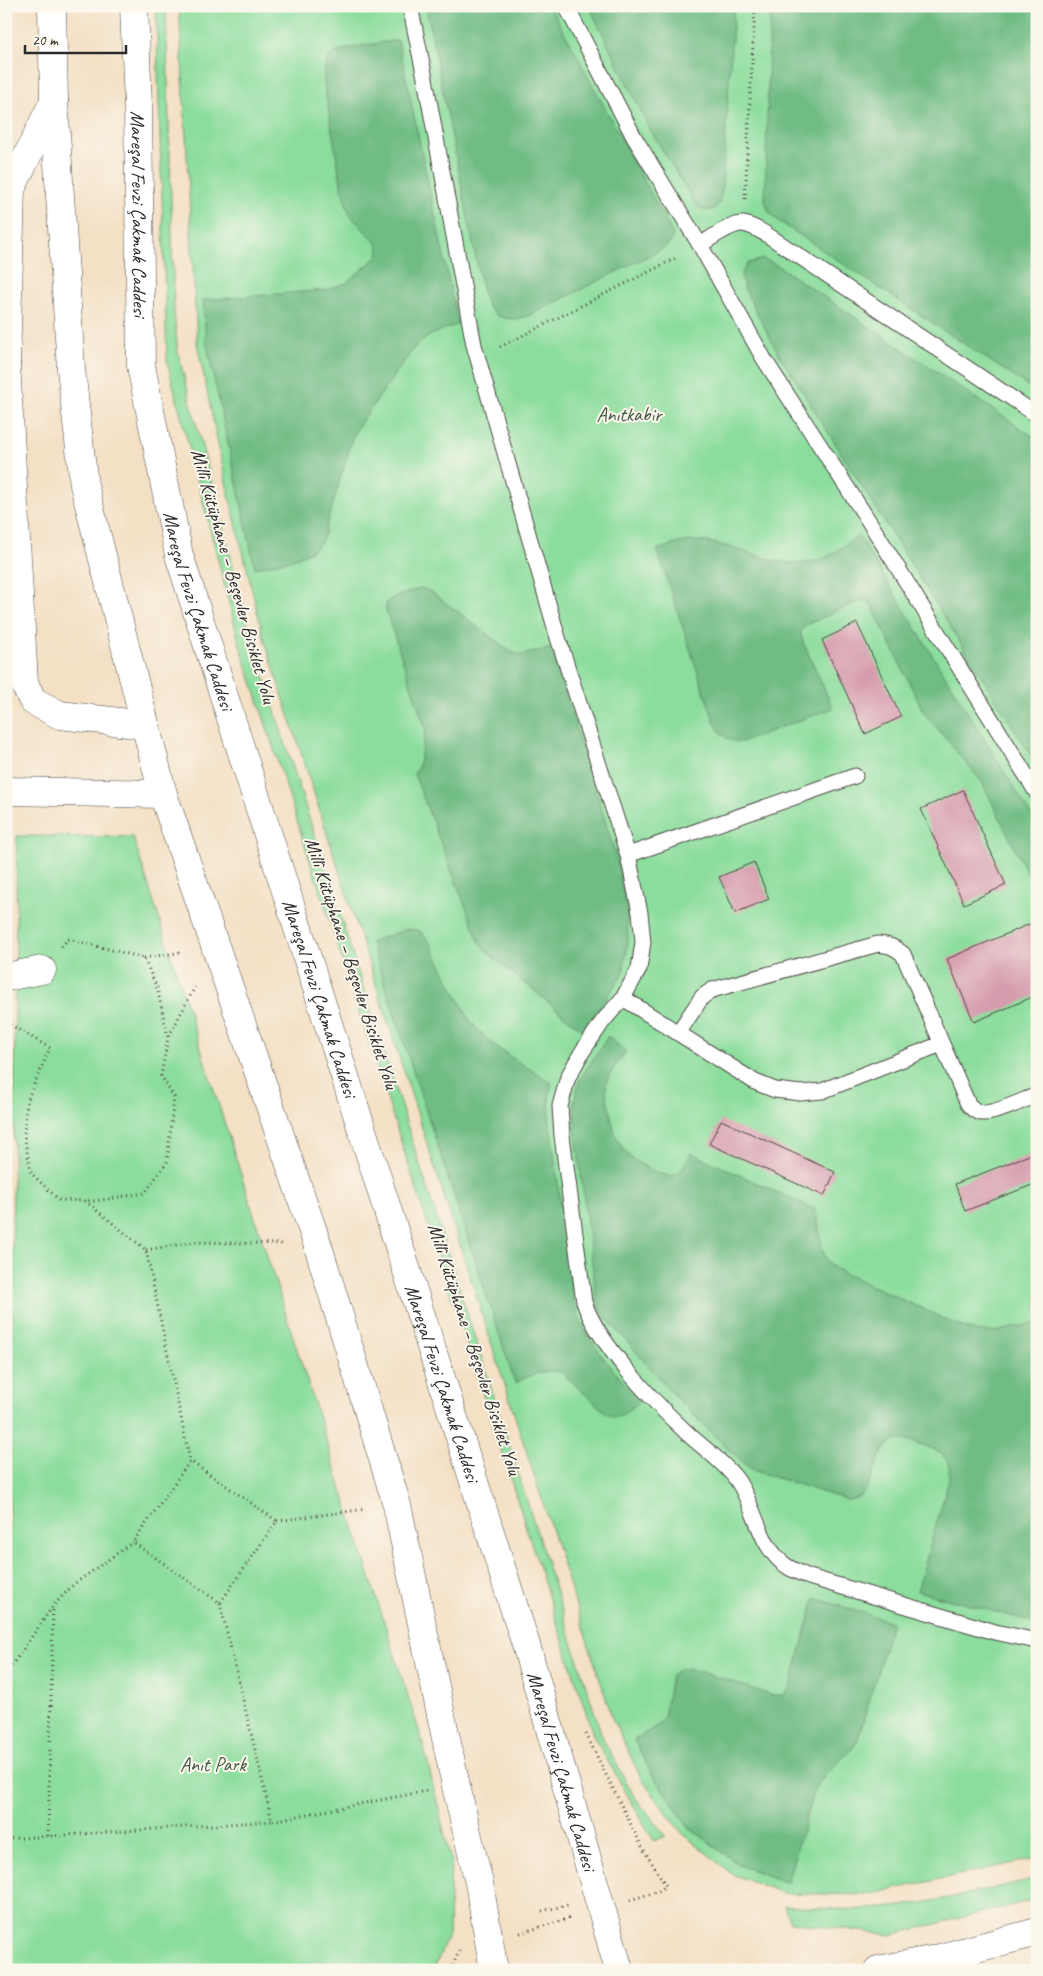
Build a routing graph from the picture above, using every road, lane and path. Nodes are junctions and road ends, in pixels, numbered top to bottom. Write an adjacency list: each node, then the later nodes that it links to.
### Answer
1 (52, 6): 6 (main road)
2 (134, 6): 45 (main road, Mareşal Fevzi Çakmak Caddesi)
3 (410, 6): 9 (lane)
4 (566, 6): 8 (lane)
5 (755, 6): 7 (path)
6 (54, 101): 10 (main road); 12 (main road)
7 (744, 224): 8 (lane); 11 (lane)
8 (700, 245): 9 (path); 15 (lane)
9 (478, 358): 17 (lane)
10 (6, 363): 12 (main road)
11 (1037, 415)
12 (145, 725): 16 (main road)
13 (855, 776): 17 (lane)
14 (6, 791): 16 (main road)
15 (1037, 793)
16 (163, 794): 18 (main road)
17 (628, 856): 22 (lane)
18 (216, 946): 19 (path); 25 (path); 29 (main road)
19 (144, 958): 20 (path); 25 (path)
20 (42, 970): 21 (main road)
21 (6, 977)
22 (623, 998): 24 (lane); 37 (lane)
23 (6, 1022): 28 (path)
24 (678, 1033): 26 (lane); 26 (lane)
25 (168, 1037): 28 (path)
26 (941, 1044): 27 (lane)
27 (1037, 1095)
28 (85, 1200): 30 (path)
29 (318, 1246): 30 (path); 32 (main road)
30 (146, 1250): 31 (path)
31 (190, 1461): 33 (path); 34 (path)
32 (397, 1505): 33 (path); 40 (main road)
33 (277, 1521): 35 (path)
34 (133, 1542): 35 (path); 36 (path)
35 (220, 1603): 41 (path)
36 (53, 1606): 38 (path); 42 (path)
37 (1037, 1641)
38 (6, 1674)
39 (585, 1732): 45 (path)
40 (456, 1786): 41 (path); 48 (main road)
41 (272, 1821): 42 (path)
42 (48, 1836): 43 (path)
43 (6, 1839)
44 (570, 1905): 46 (path)
45 (602, 1909): 48 (path); 51 (main road, Mareşal Fevzi Çakmak Caddesi)
46 (542, 1911)
47 (1037, 1932): 52 (main road)
48 (489, 1942): 49 (path); 50 (main road)
49 (451, 1970)
50 (494, 1970)
51 (619, 1970)
52 (878, 1970)

